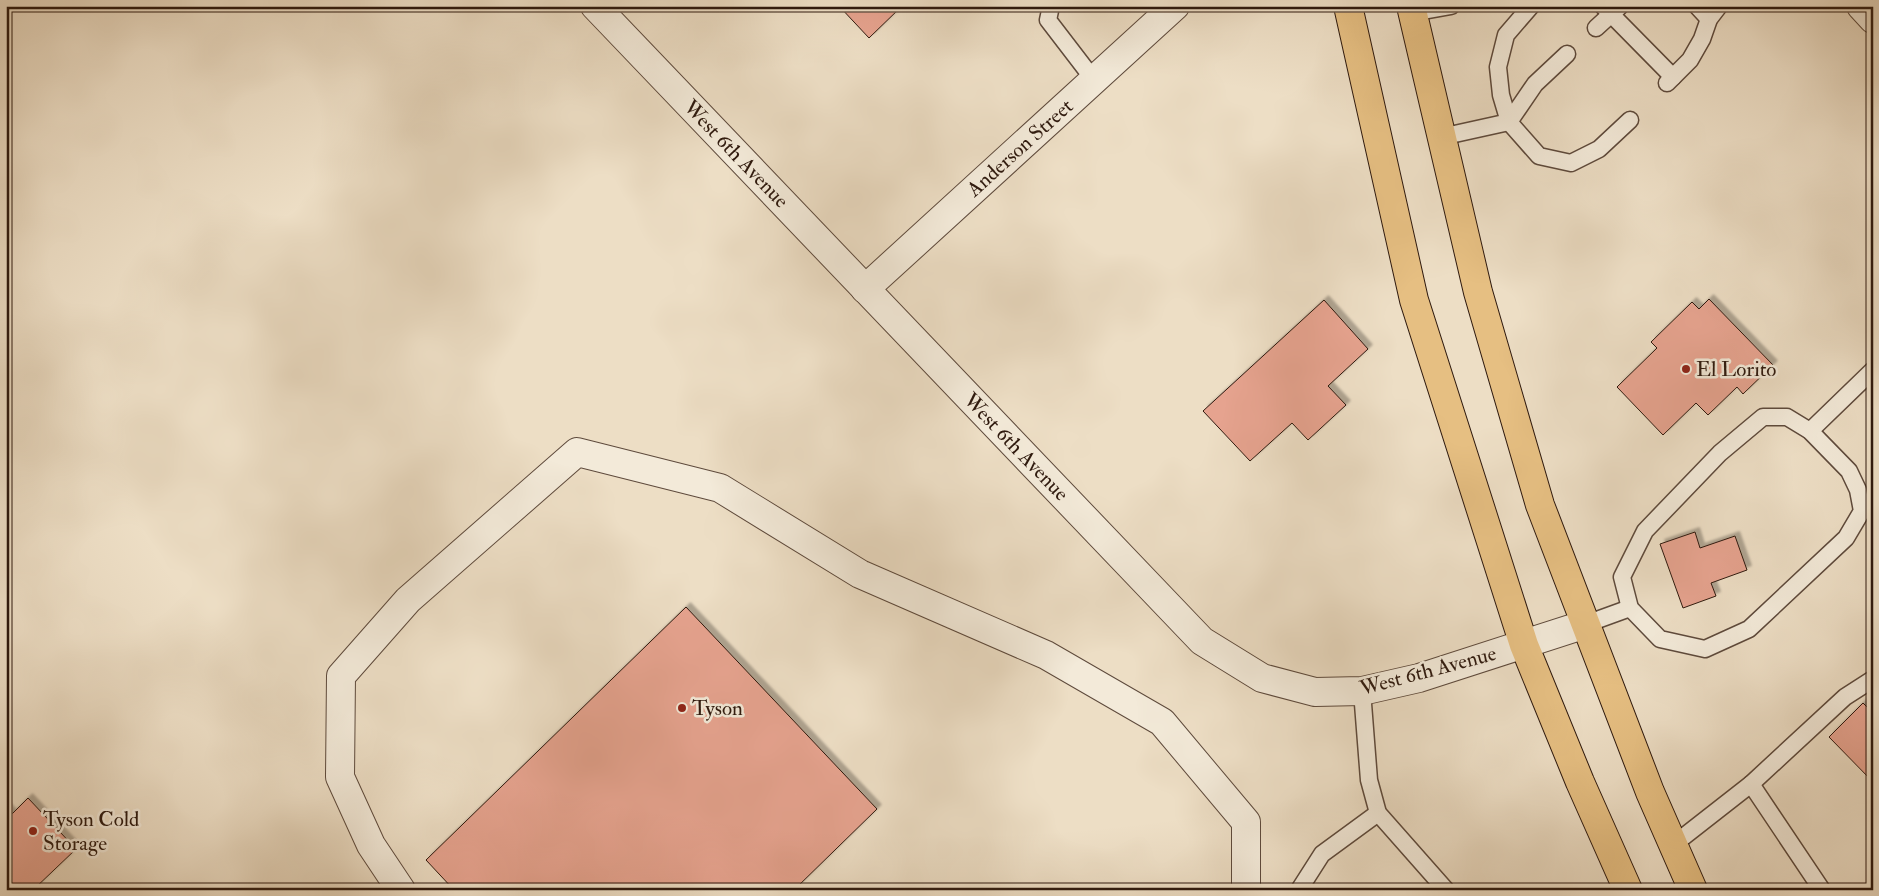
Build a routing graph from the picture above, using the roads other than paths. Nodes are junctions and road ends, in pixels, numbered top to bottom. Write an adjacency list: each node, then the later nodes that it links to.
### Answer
1 (595, 6): 19 (street, West 6th Avenue)
2 (1051, 6): 15 (lane)
3 (1175, 6): 15 (street, Anderson Street)
4 (1348, 6): 24 (main road)
5 (1451, 6): 10 (lane)
6 (1531, 6): 17 (lane)
7 (1697, 6): 11 (lane)
8 (1861, 6): 12 (street)
9 (1611, 9): 11 (lane); 13 (lane)
10 (1412, 10): 18 (main road)
11 (1714, 12)
12 (1873, 19)
13 (1596, 28)
14 (1567, 54): 17 (lane)
15 (1094, 80): 19 (street, Anderson Street)
16 (1630, 120): 17 (lane)
17 (1509, 122): 18 (lane)
18 (1441, 137): 23 (main road)
19 (865, 289): 26 (street, West 6th Avenue)
20 (1873, 370): 21 (lane)
21 (1810, 430): 22 (lane); 22 (lane)
22 (1630, 608): 23 (lane)
23 (1586, 624): 24 (street, West 6th Avenue); 29 (main road)
24 (1524, 645): 26 (street, West 6th Avenue); 34 (main road, West 6th Avenue)
25 (1873, 679): 27 (lane)
26 (1362, 692): 28 (lane)
27 (1751, 784): 29 (lane); 36 (lane)
28 (1378, 813): 32 (lane); 33 (lane)
29 (1673, 845): 35 (main road)
30 (401, 890): 31 (street)
31 (1246, 890)
32 (1299, 890)
33 (1446, 890)
34 (1628, 890)
35 (1693, 890)
36 (1822, 890)

